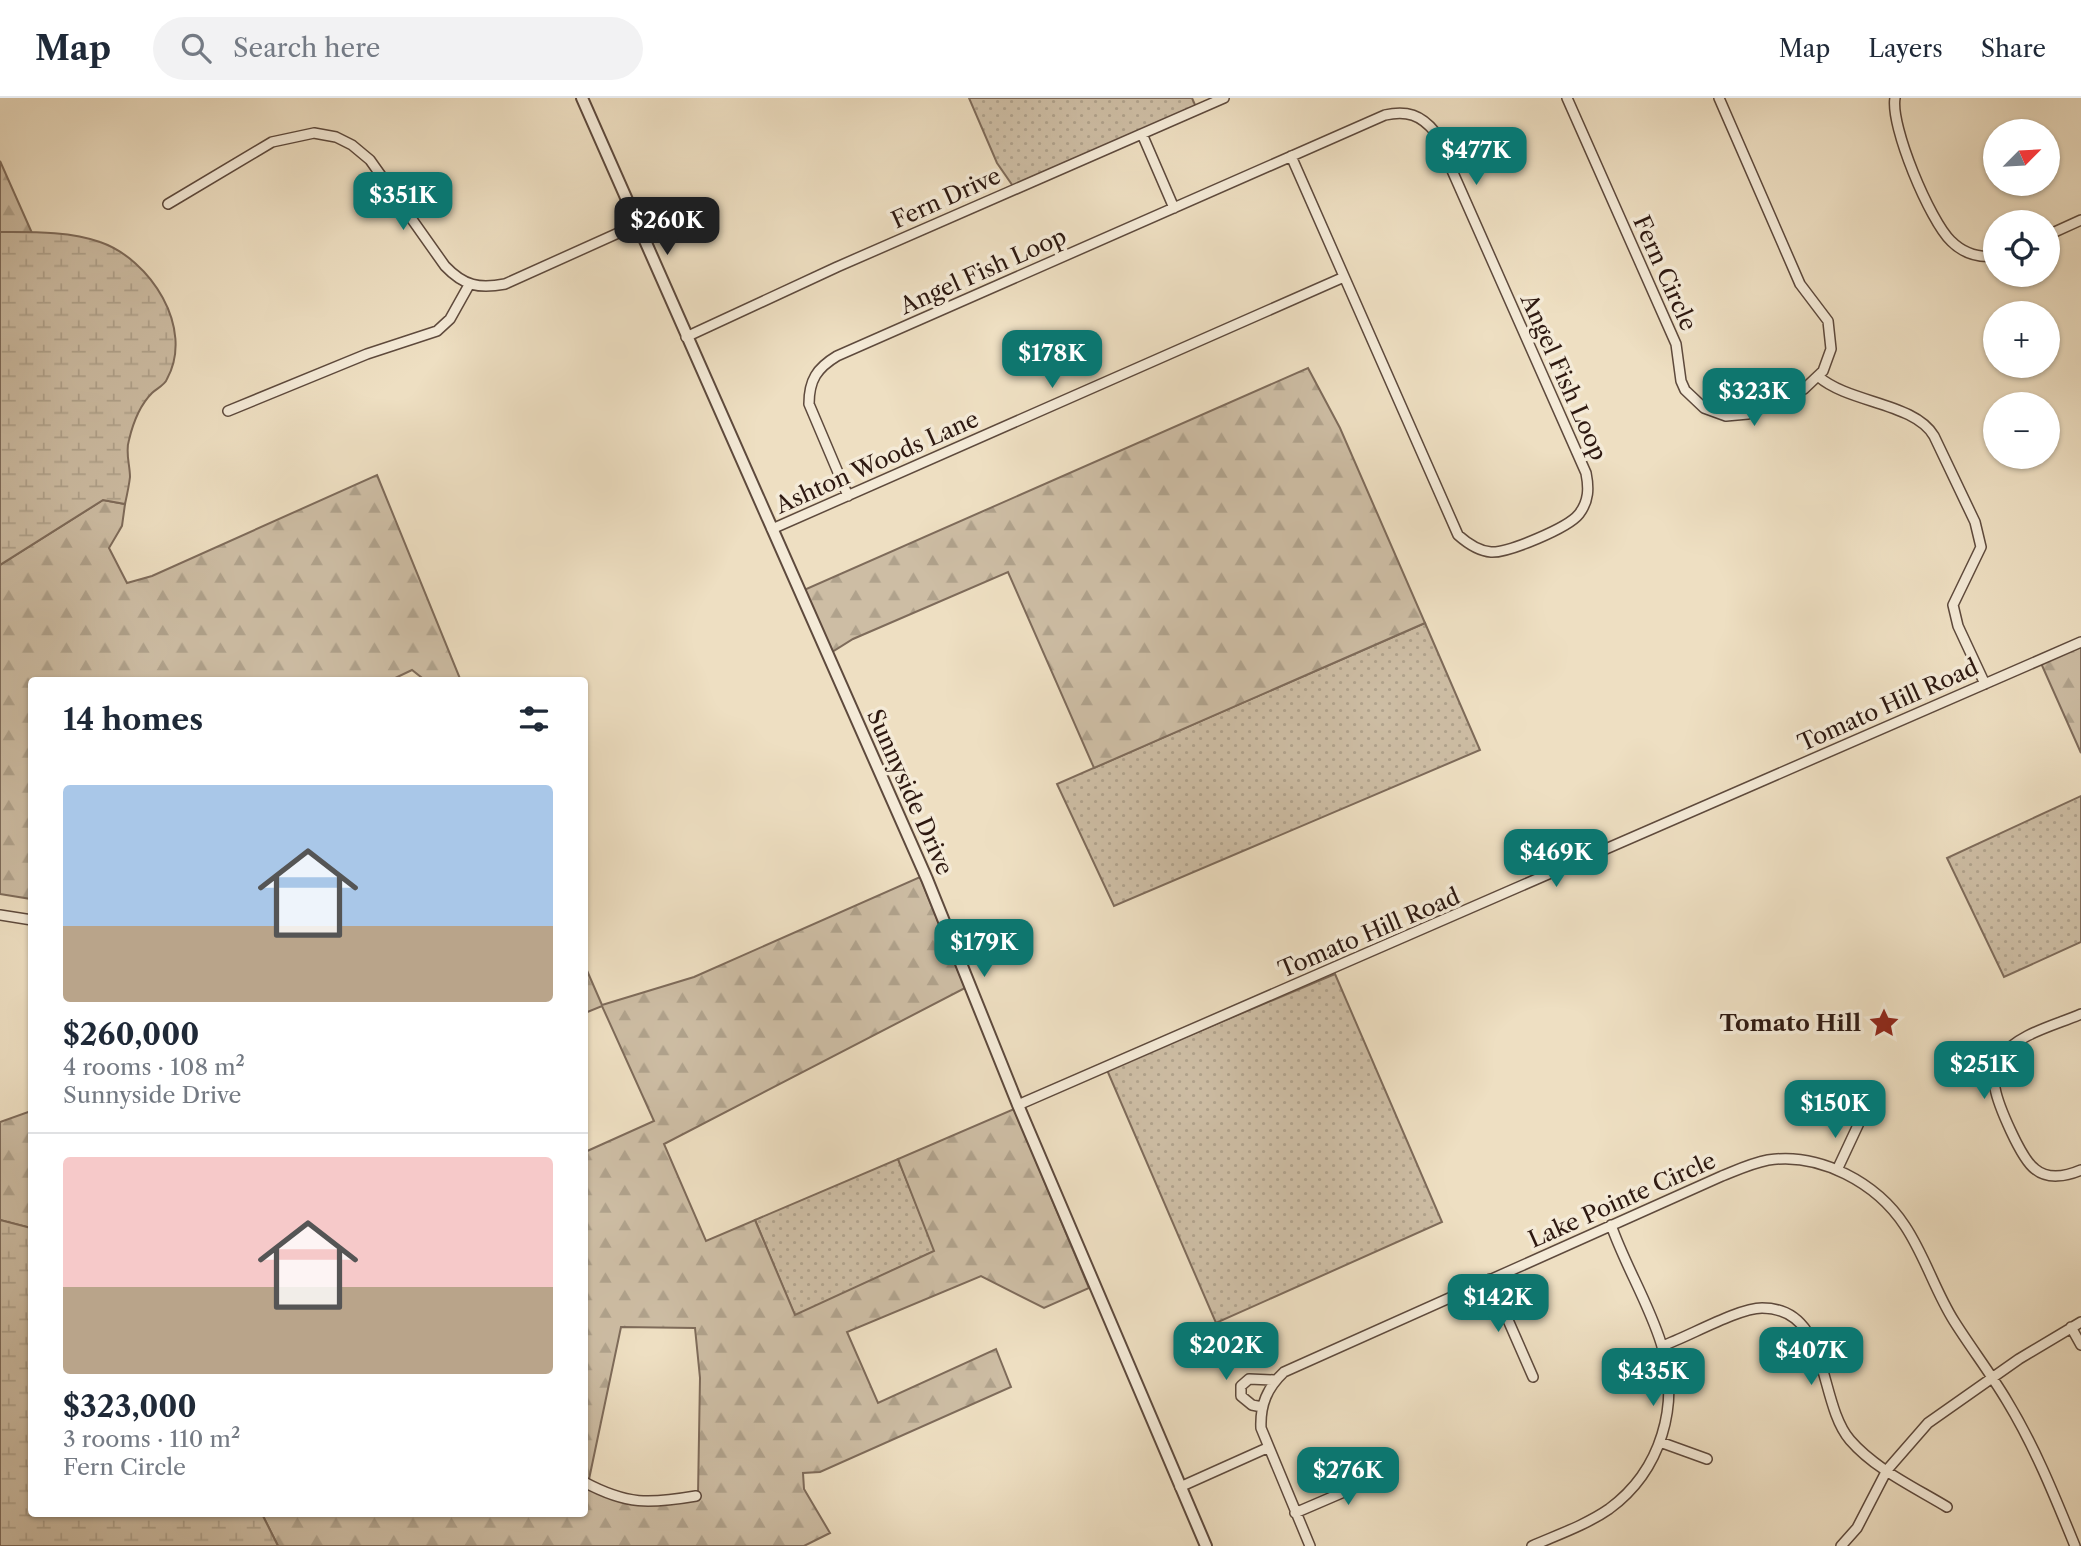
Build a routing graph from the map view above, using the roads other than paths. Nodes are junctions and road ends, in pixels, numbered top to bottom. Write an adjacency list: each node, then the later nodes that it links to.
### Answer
1 (582, 98): 11 (street, Sunnyside Drive)
2 (1224, 98): 6 (street, Fern Drive)
3 (1567, 98): 17 (street, Fern Circle)
4 (1719, 98): 17 (street)
5 (1895, 98): 13 (street)
6 (1142, 134): 9 (street); 16 (street, Fern Drive)
7 (1291, 156): 9 (street, Angel Fish Loop); 14 (street, Angel Fish Loop); 14 (street, Angel Fish Loop)
8 (168, 204): 15 (street)
9 (1174, 208): 19 (street, Angel Fish Loop)
10 (2081, 220): 12 (street)
11 (636, 225): 15 (street); 16 (street, Sunnyside Drive)
12 (2060, 230)
13 (1983, 255)
14 (1343, 276): 19 (street, Ashton Woods Lane)
15 (469, 285): 18 (street)
16 (686, 337): 20 (street, Sunnyside Drive)
17 (1819, 377): 22 (street)
18 (228, 411)
19 (848, 496): 20 (street, Ashton Woods Lane)
20 (772, 529): 26 (street, Sunnyside Drive)
21 (2081, 642): 22 (street, Tomato Hill Road)
22 (1985, 684): 26 (street, Tomato Hill Road)
23 (0, 915): 24 (street)
24 (28, 919)
25 (2081, 1014): 29 (street)
26 (1018, 1105): 46 (street, Sunnyside Drive)
27 (1859, 1123): 28 (street)
28 (1837, 1170): 30 (street, Lake Pointe Circle); 37 (street, Lake Pointe Circle)
29 (2081, 1170)
30 (1611, 1225): 31 (street, Lake Pointe Circle); 35 (street)
31 (1490, 1279): 36 (street); 38 (street, Lake Pointe Circle)
32 (2081, 1322): 33 (street)
33 (2071, 1326): 34 (street); 37 (street)
34 (2081, 1345)
35 (1662, 1346): 40 (street); 43 (street)
36 (1533, 1377)
37 (1992, 1378): 43 (street); 54 (street, Lake Pointe Circle)
38 (1275, 1380): 39 (street); 39 (street)
39 (1262, 1407): 41 (street)
40 (1660, 1442): 42 (street); 52 (street)
41 (1267, 1448): 46 (street); 49 (street)
42 (1707, 1459)
43 (1887, 1470): 48 (street); 53 (street)
44 (1388, 1473): 49 (street)
45 (588, 1484): 47 (street)
46 (1180, 1487): 50 (street, Sunnyside Drive)
47 (696, 1496)
48 (1947, 1507)
49 (1295, 1513): 51 (street)
50 (1206, 1546)
51 (1310, 1546)
52 (1532, 1546)
53 (1841, 1546)
54 (2076, 1546)

